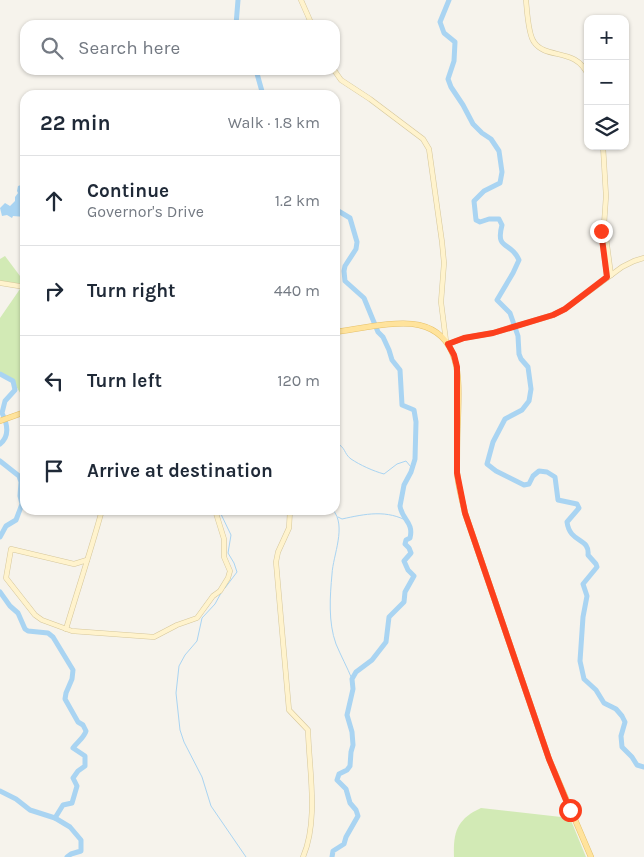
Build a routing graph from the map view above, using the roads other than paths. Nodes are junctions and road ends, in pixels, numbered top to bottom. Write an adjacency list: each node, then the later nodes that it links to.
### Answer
1 (301, 0): 3 (street)
2 (526, 0): 4 (street)
3 (310, 20)
4 (584, 68)
5 (337, 75): 12 (street)
6 (603, 150): 8 (street)
7 (644, 258): 8 (street)
8 (609, 276): 12 (street)
9 (0, 283): 10 (street)
10 (20, 286)
11 (340, 331): 12 (main road)
12 (447, 343): 21 (main road)
13 (20, 414): 14 (main road)
14 (0, 422)
15 (101, 515): 18 (street)
16 (217, 515): 19 (street)
17 (290, 515): 20 (street)
18 (87, 560): 19 (street); 19 (street)
19 (66, 629)
20 (303, 857)
21 (591, 857)

